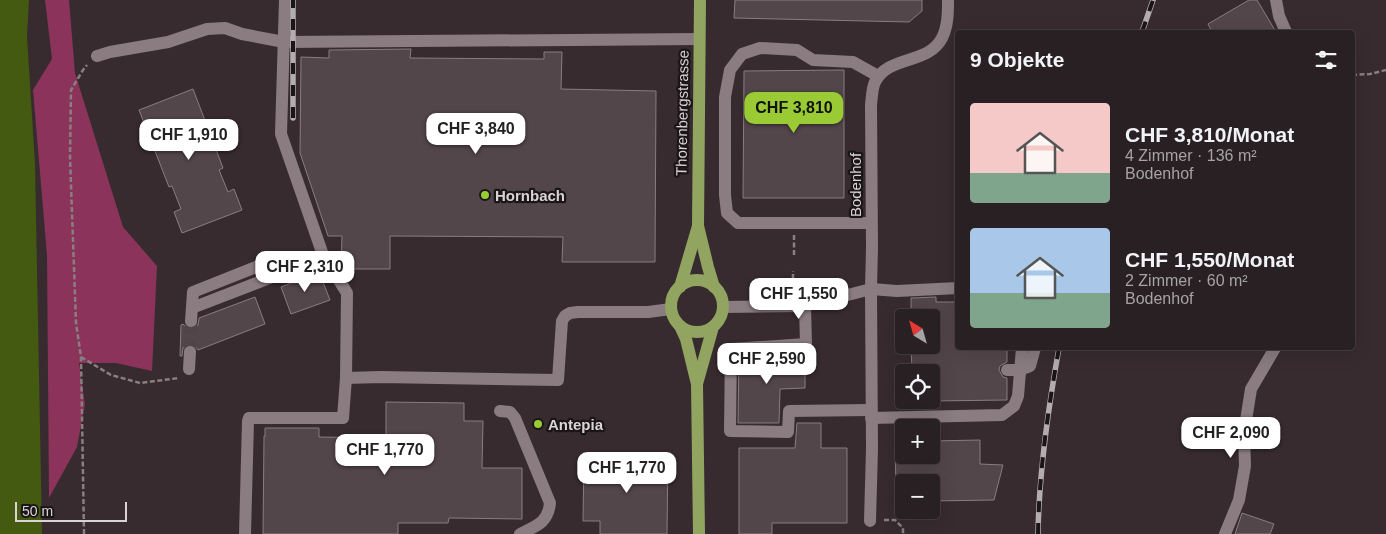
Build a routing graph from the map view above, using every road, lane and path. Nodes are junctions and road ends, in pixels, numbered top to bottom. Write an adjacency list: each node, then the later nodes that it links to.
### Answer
1 (285, 0): 7 (street)
2 (700, 0): 6 (main road, Thorenbergstrasse)
3 (948, 0): 11 (street)
4 (1276, 0): 5 (street)
5 (1285, 30)
6 (699, 39): 7 (street); 13 (main road, Thorenbergstrasse)
7 (284, 42): 8 (street); 15 (street)
8 (97, 56): 33 (path)
9 (1386, 70): 10 (path)
10 (1355, 75)
11 (878, 76): 12 (street, Bodenhof); 12 (street)
12 (872, 222): 21 (street, Bodenhof)
13 (698, 226): 18 (main road, Thorenbergstrasse); 19 (main road, Thorenbergstrasse)
14 (794, 231): 16 (path)
15 (324, 255): 26 (street); 36 (street)
16 (794, 255)
17 (793, 271): 22 (path)
18 (680, 287): 19 (main road); 25 (main road)
19 (714, 287): 24 (main road)
20 (955, 288): 21 (street)
21 (871, 289): 23 (street); 39 (street, Bodenhof)
22 (793, 294)
23 (806, 306): 24 (street); 39 (street)
24 (723, 307): 28 (main road)
25 (671, 309): 27 (main road); 36 (street)
26 (191, 321)
27 (680, 326): 28 (main road); 37 (main road)
28 (713, 327): 37 (main road)
29 (1022, 350): 39 (street)
30 (1034, 350): 34 (street)
31 (1274, 350): 46 (street)
32 (190, 352): 35 (street)
33 (80, 357): 35 (path); 41 (path)
34 (1007, 370)
35 (185, 373)
36 (346, 378): 42 (street)
37 (697, 384): 44 (main road)
38 (500, 411): 43 (street)
39 (871, 414): 40 (street, Bodenhof)
40 (870, 521): 45 (path)
41 (84, 534)
42 (245, 534)
43 (520, 534)
44 (699, 534)
45 (903, 534)
46 (1225, 534)

